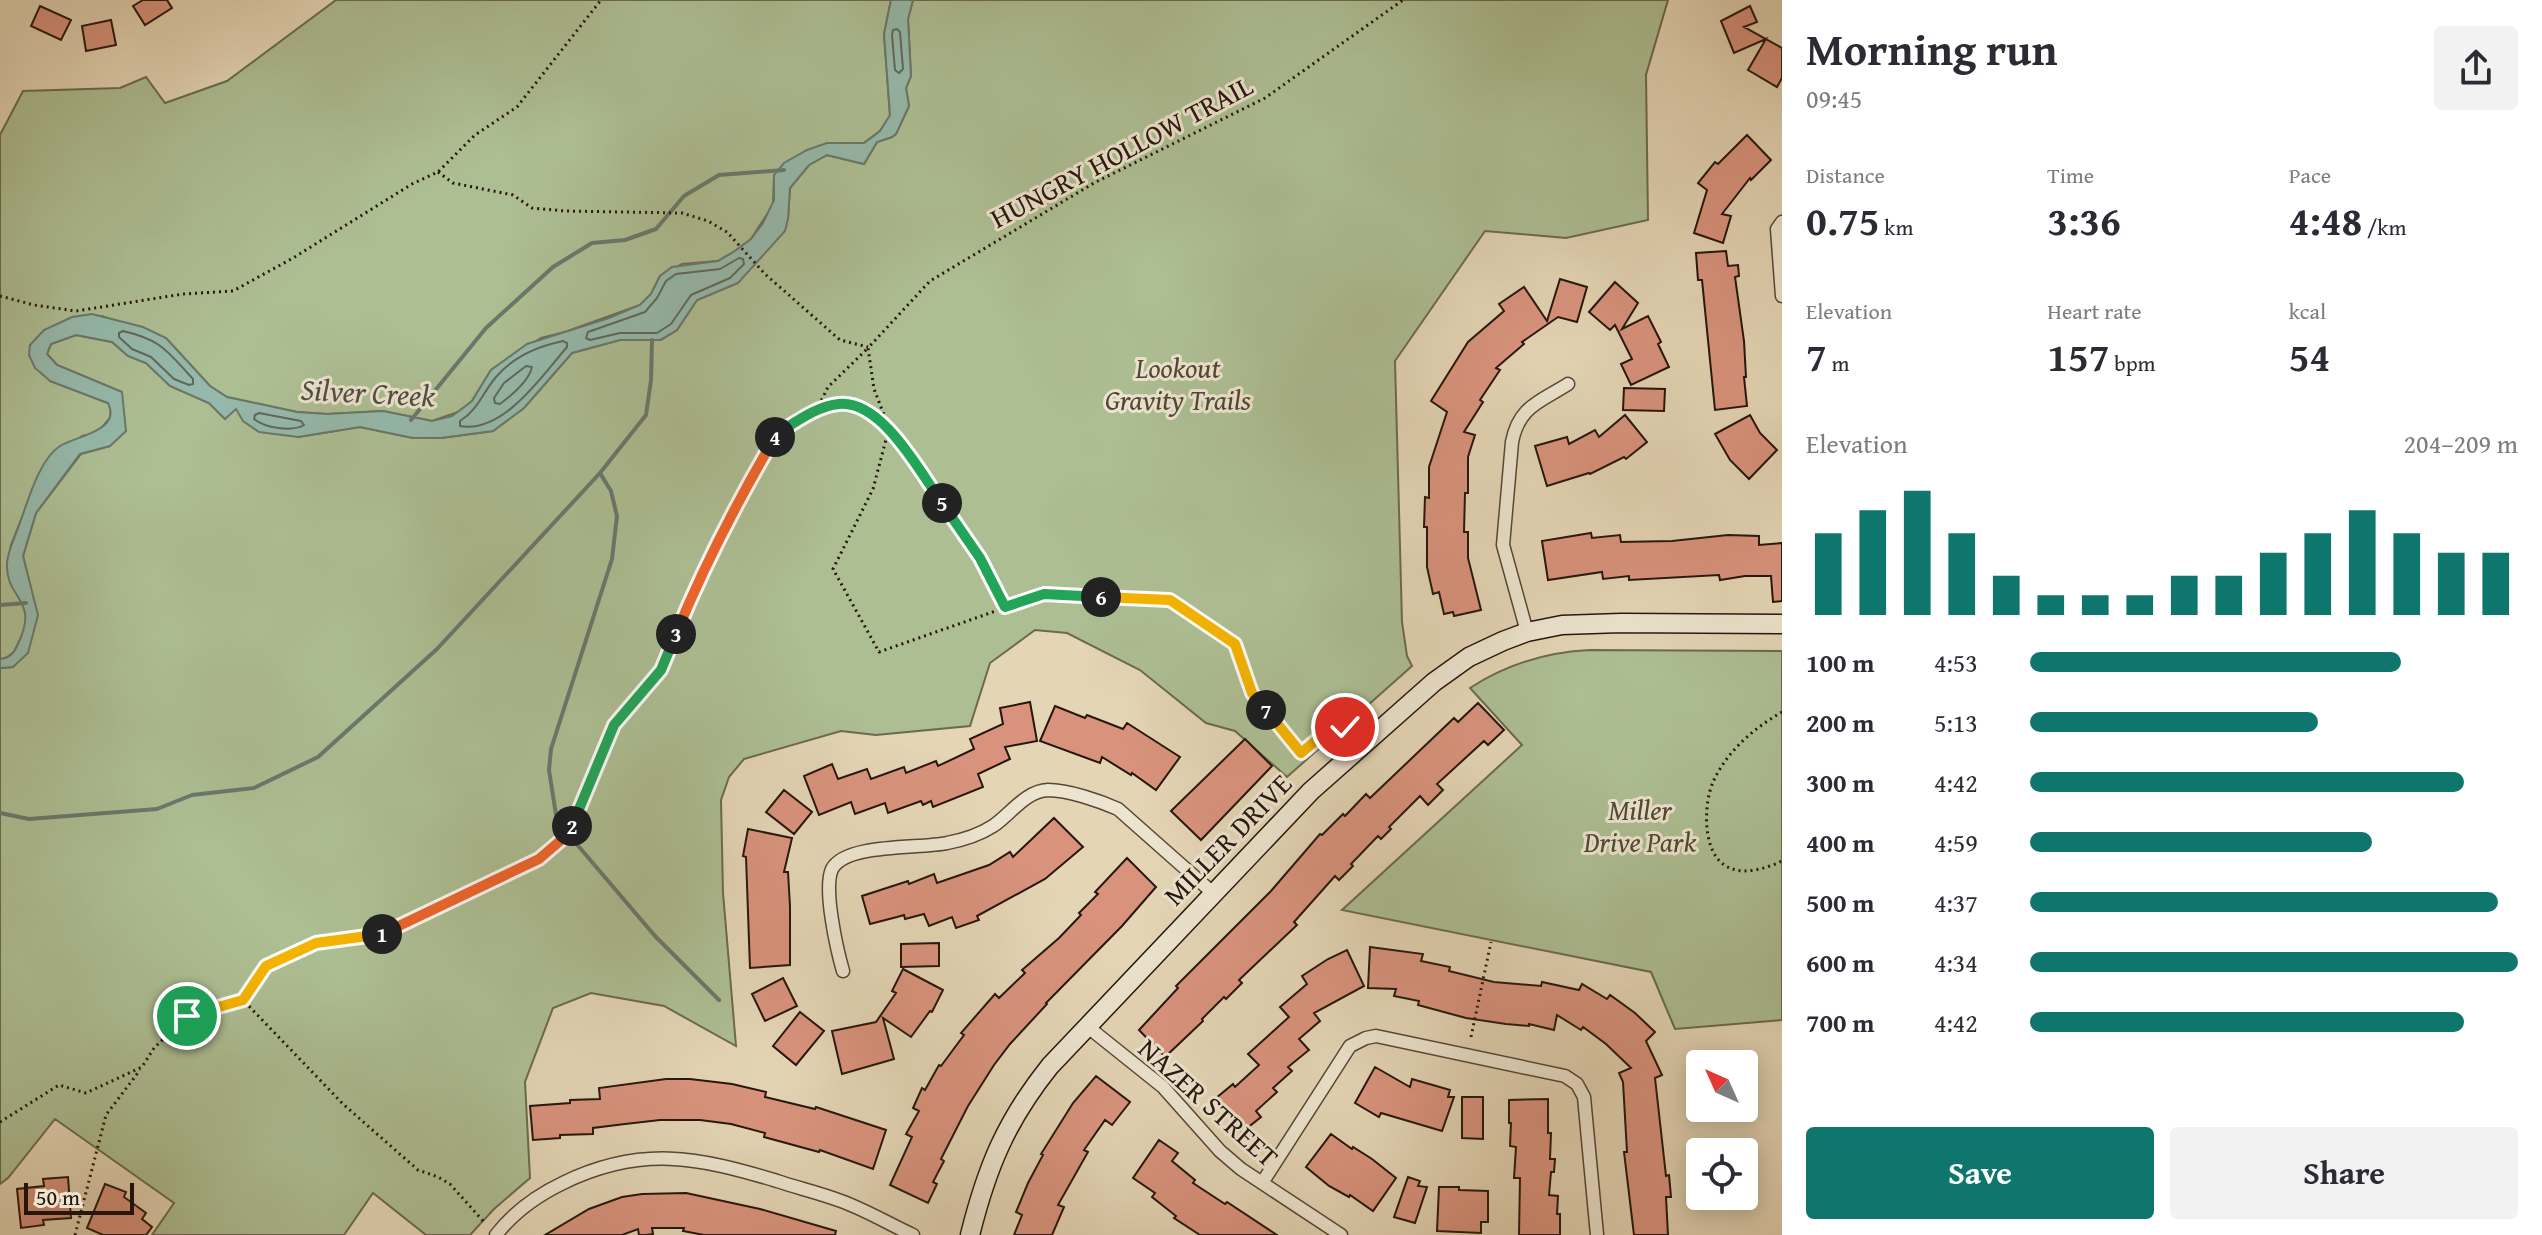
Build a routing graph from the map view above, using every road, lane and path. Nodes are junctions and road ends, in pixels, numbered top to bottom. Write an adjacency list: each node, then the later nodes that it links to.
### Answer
1 (601, 0): 3 (path)
2 (1403, 0): 7 (path, HUNGRY HOLLOW TRAIL)
3 (438, 172): 5 (path); 7 (path)
4 (1782, 222): 6 (street)
5 (0, 296)
6 (1782, 296)
7 (868, 348): 9 (path, HUNGRY HOLLOW TRAIL); 10 (path)
8 (1568, 384): 13 (street)
9 (816, 411): 10 (path); 20 (path)
10 (889, 428): 11 (path); 11 (path)
11 (1005, 607): 15 (path)
12 (1782, 624): 13 (street, MILLER DRIVE)
13 (1527, 632): 17 (street, MILLER DRIVE)
14 (1782, 712): 16 (path)
15 (1345, 727)
16 (1782, 861)
17 (1213, 893): 19 (street); 21 (street, MILLER DRIVE)
18 (1491, 942): 22 (path)
19 (843, 971)
20 (243, 1000): 23 (path); 26 (path)
21 (1088, 1027): 25 (street, NAZER STREET); 30 (street, MILLER DRIVE)
22 (1471, 1037)
23 (142, 1067): 24 (path); 27 (path)
24 (0, 1122)
25 (1262, 1183): 31 (street, NAZER STREET); 32 (street)
26 (483, 1221)
27 (75, 1235)
28 (496, 1235): 29 (street)
29 (913, 1235)
30 (970, 1235)
31 (1341, 1235)
32 (1597, 1235)

